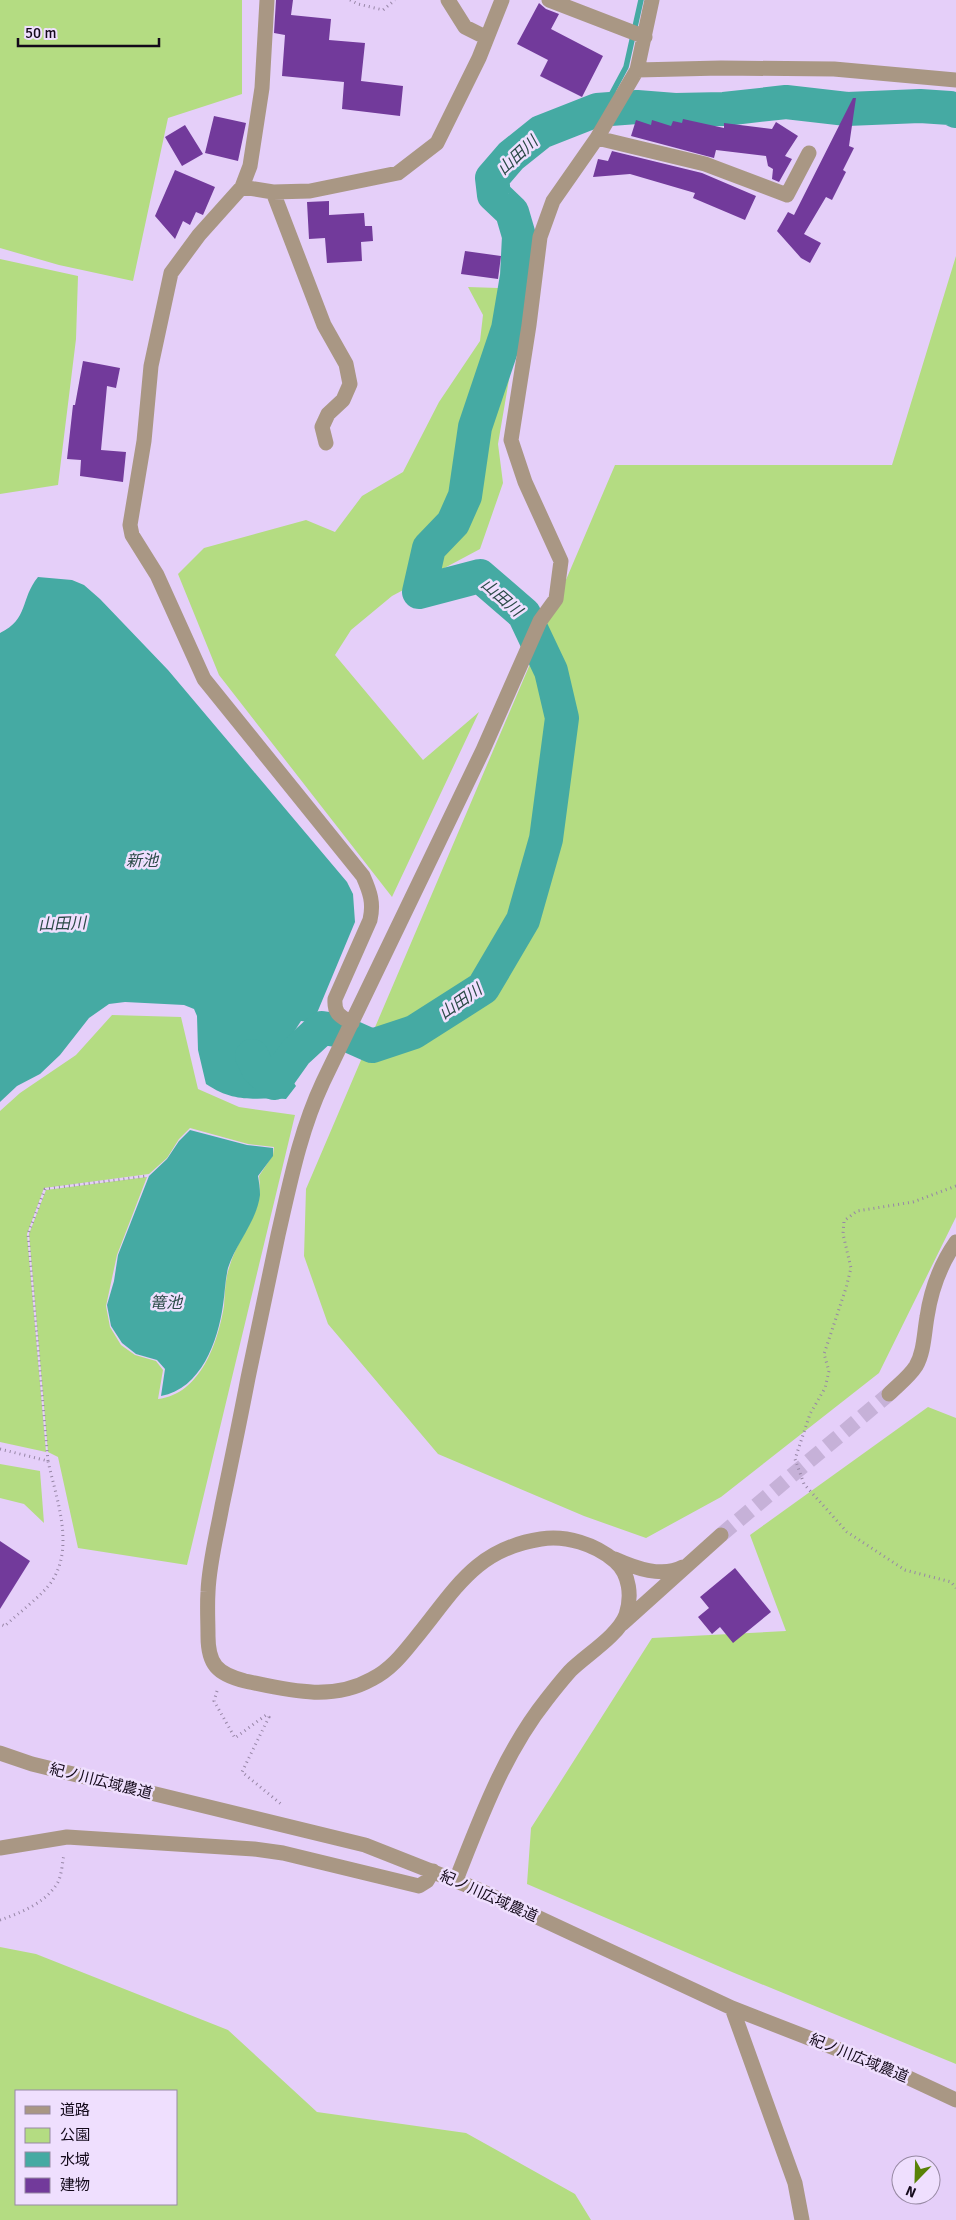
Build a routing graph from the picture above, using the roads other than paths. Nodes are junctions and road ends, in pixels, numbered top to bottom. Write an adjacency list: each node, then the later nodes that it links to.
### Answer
1 (267, 0): 12 (street)
2 (448, 0): 7 (street)
3 (502, 0): 7 (street)
4 (548, 0): 6 (street)
5 (652, 0): 6 (street)
6 (645, 36): 8 (street)
7 (487, 38): 13 (street)
8 (637, 70): 9 (street); 10 (street)
9 (956, 80)
10 (597, 138): 11 (street); 15 (street)
11 (810, 152)
12 (242, 187): 13 (street); 15 (street)
13 (273, 192): 14 (street)
14 (326, 443)
15 (352, 1023): 19 (street)
16 (956, 1242): 17 (street)
17 (889, 1394)
18 (721, 1536): 20 (street)
19 (604, 1554): 20 (street); 21 (street)
20 (688, 1565): 21 (street)
21 (621, 1625): 25 (street)
22 (0, 1753): 24 (street, 紀ノ川広域農道)
23 (0, 1848): 24 (street)
24 (433, 1871): 25 (street, 紀ノ川広域農道)
25 (456, 1880): 26 (street, 紀ノ川広域農道)
26 (732, 2008): 27 (street, 紀ノ川広域農道); 28 (street)
27 (956, 2100)
28 (802, 2220)

